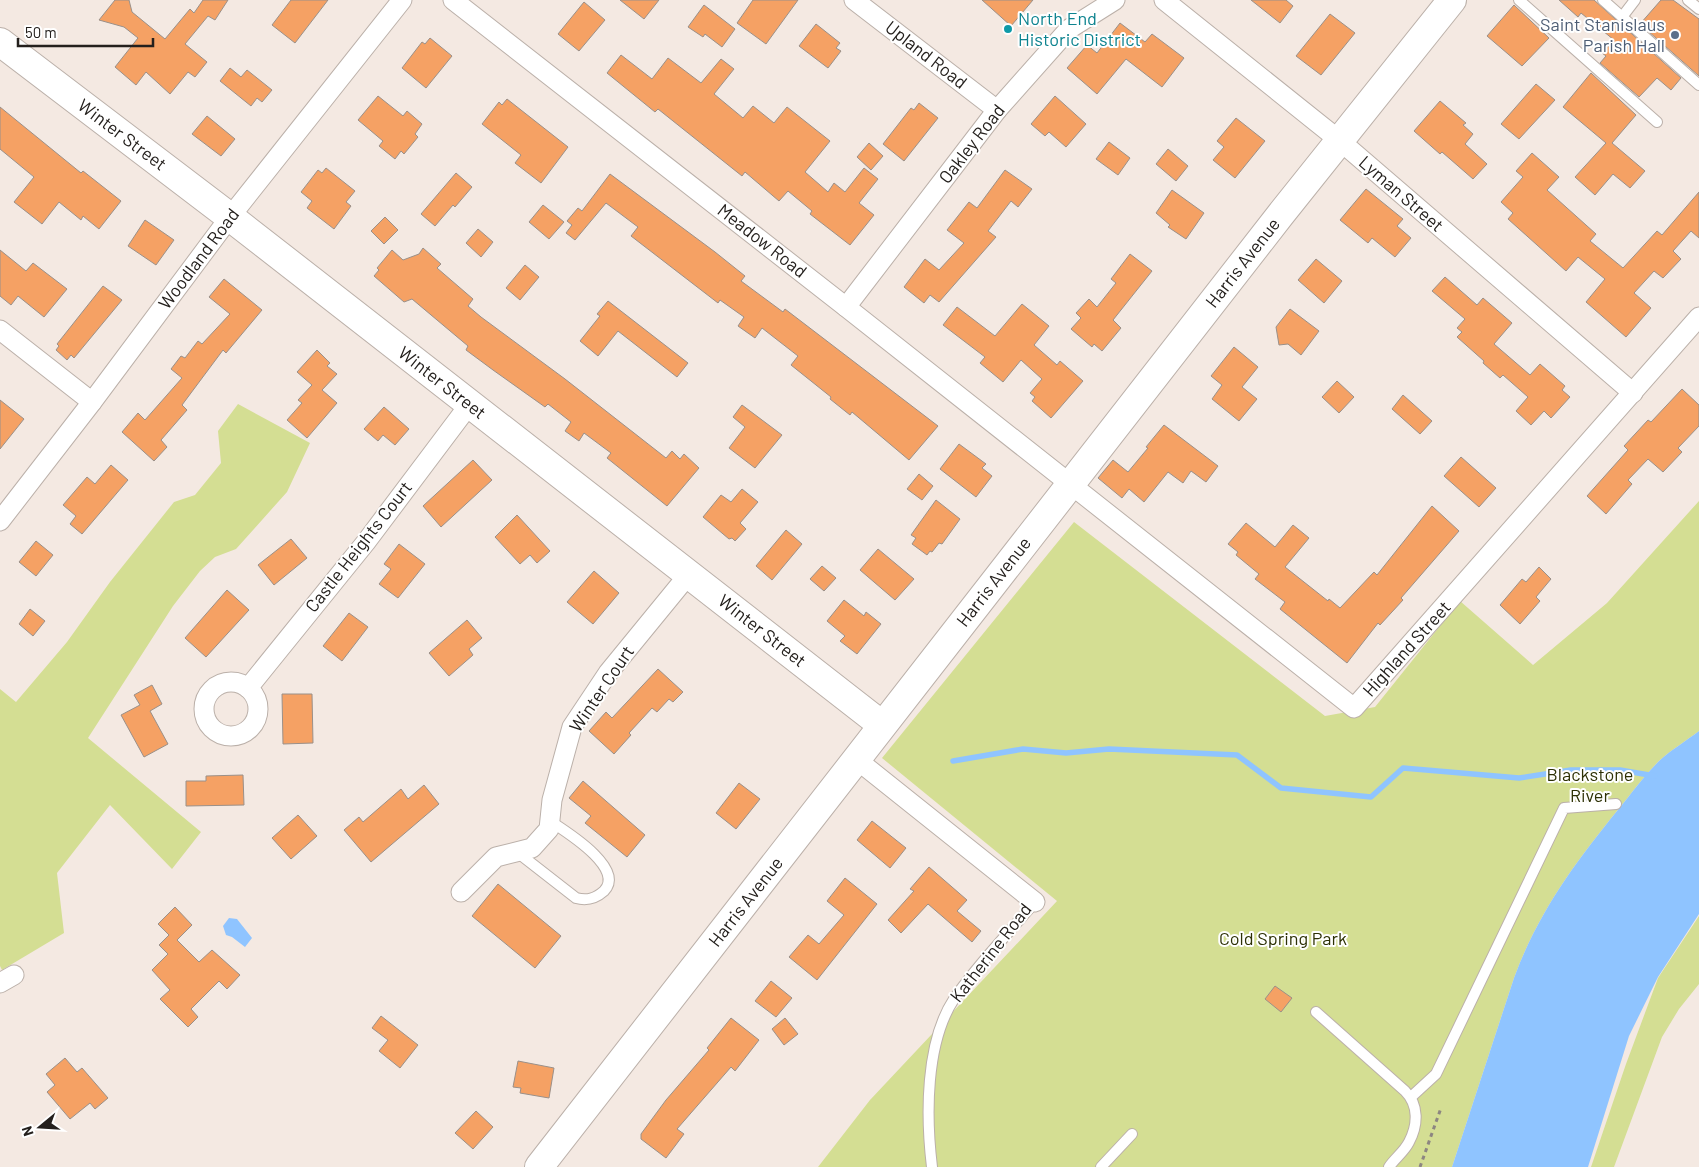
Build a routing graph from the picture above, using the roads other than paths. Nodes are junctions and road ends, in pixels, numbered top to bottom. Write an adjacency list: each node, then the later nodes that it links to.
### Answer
1 (402, 0): 18 (street, Woodland Road)
2 (453, 0): 19 (street, Meadow Road)
3 (854, 0): 15 (street, Upland Road)
4 (1115, 0): 15 (street, Oakley Road)
5 (1164, 0): 17 (street, Lyman Street)
6 (1452, 0): 17 (main road, Harris Avenue)
7 (1520, 0): 16 (lane)
8 (1603, 0): 12 (lane)
9 (1635, 0): 12 (lane)
10 (1688, 0): 11 (lane)
11 (1699, 9)
12 (1622, 17): 14 (lane)
13 (0, 42): 18 (main road, Winter Street)
14 (1699, 85)
15 (997, 110): 19 (street, Oakley Road)
16 (1658, 122)
17 (1339, 140): 22 (street, Lyman Street); 25 (main road, Harris Avenue)
18 (230, 217): 23 (street, Woodland Road); 24 (main road, Winter Street)
19 (846, 307): 25 (street, Meadow Road)
20 (1699, 317): 22 (street, Highland Street)
21 (0, 330): 23 (street)
22 (1633, 393): 25 (street, Highland Street)
23 (92, 402): 26 (street, Woodland Road)
24 (469, 405): 27 (main road, Winter Street); 28 (street, Castle Heights Court)
25 (1071, 484): 29 (main road, Harris Avenue)
26 (0, 521)
27 (689, 574): 29 (main road, Winter Street); 32 (street, Winter Court)
28 (248, 688)
29 (882, 725): 30 (main road, Harris Avenue)
30 (856, 759): 35 (street, Katherine Road); 39 (main road, Harris Avenue)
31 (1616, 804): 37 (lane)
32 (550, 821): 33 (street, Winter Court); 33 (lane)
33 (517, 852): 34 (street, Winter Court)
34 (461, 892)
35 (1035, 902): 40 (lane, Katherine Road)
36 (1316, 1012): 37 (lane)
37 (1411, 1097): 42 (lane)
38 (1132, 1134): 41 (lane)
39 (539, 1167)
40 (932, 1167)
41 (1101, 1167)
42 (1389, 1167)

